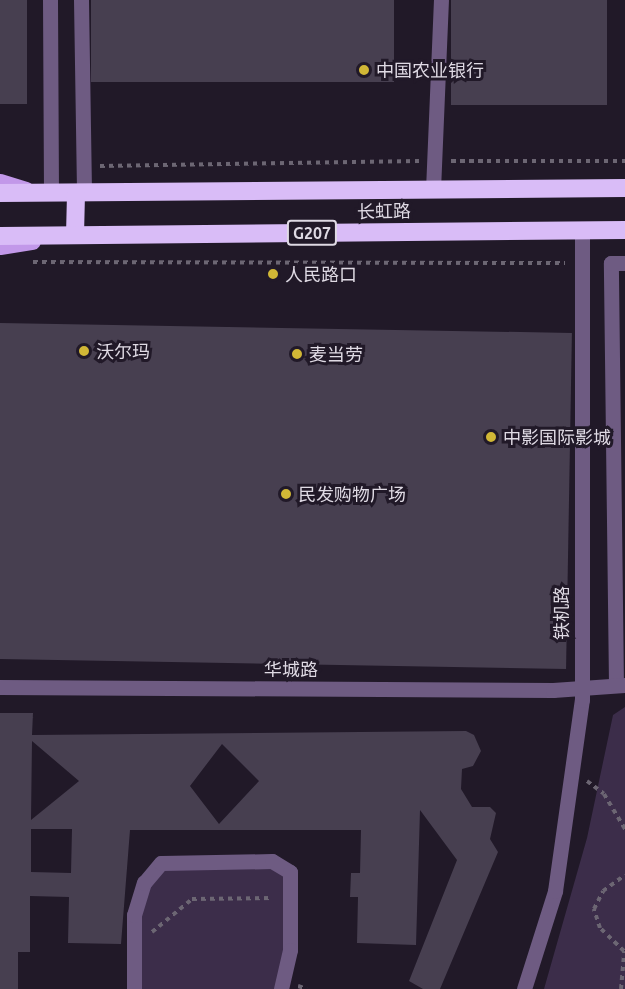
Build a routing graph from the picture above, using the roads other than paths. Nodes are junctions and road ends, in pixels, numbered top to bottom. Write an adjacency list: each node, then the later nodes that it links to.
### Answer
1 (50, 0): 8 (street)
2 (81, 0): 9 (street)
3 (441, 0): 6 (street)
4 (0, 182): 8 (main road)
5 (625, 188): 6 (highway, 长虹路)
6 (433, 190): 9 (highway, 长虹路)
7 (0, 193): 8 (highway, 长虹路)
8 (44, 193): 9 (highway, 长虹路)
9 (80, 193): 12 (highway)
10 (582, 230): 11 (highway, 长虹路 / G207); 12 (highway, 长虹路 / G207); 16 (street, 铁机路)
11 (625, 230)
12 (73, 235): 13 (highway, 长虹路 / G207); 14 (main road)
13 (0, 236)
14 (0, 247)
15 (625, 263): 17 (street)
16 (581, 685): 17 (street, 华城路); 18 (street, 华城路); 21 (street, 铁机路)
17 (621, 685)
18 (0, 687)
19 (134, 989): 20 (street)
20 (281, 989)
21 (524, 989)

